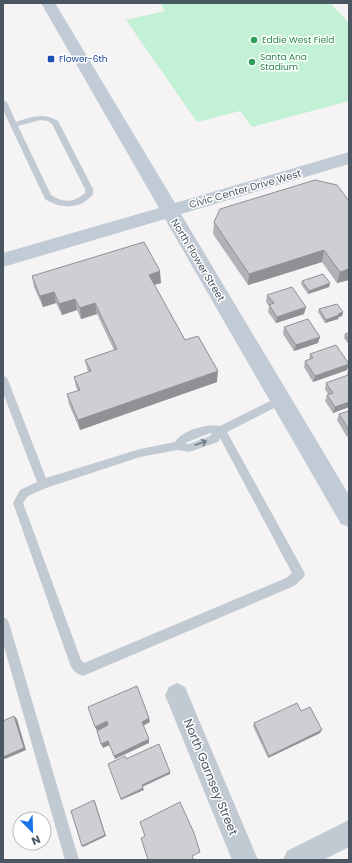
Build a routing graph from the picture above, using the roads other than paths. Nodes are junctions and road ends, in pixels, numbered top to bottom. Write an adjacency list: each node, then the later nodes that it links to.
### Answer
1 (48, 3): 5 (main road, North Flower Street)
2 (3, 102): 3 (lane)
3 (14, 125): 3 (lane)
4 (349, 158): 5 (main road, Civic Center Drive West)
5 (169, 212): 6 (main road, Civic Center Drive West); 8 (main road, North Flower Street)
6 (3, 260)
7 (3, 380): 10 (lane)
8 (281, 400): 9 (lane); 11 (main road, North Flower Street)
9 (221, 430): 10 (lane); 10 (lane)
10 (43, 484)
11 (349, 516)
12 (3, 622): 15 (lane)
13 (177, 695): 16 (street, North Garnsey Street)
14 (349, 833): 17 (street)
15 (72, 860)
16 (245, 860)
17 (296, 860)

